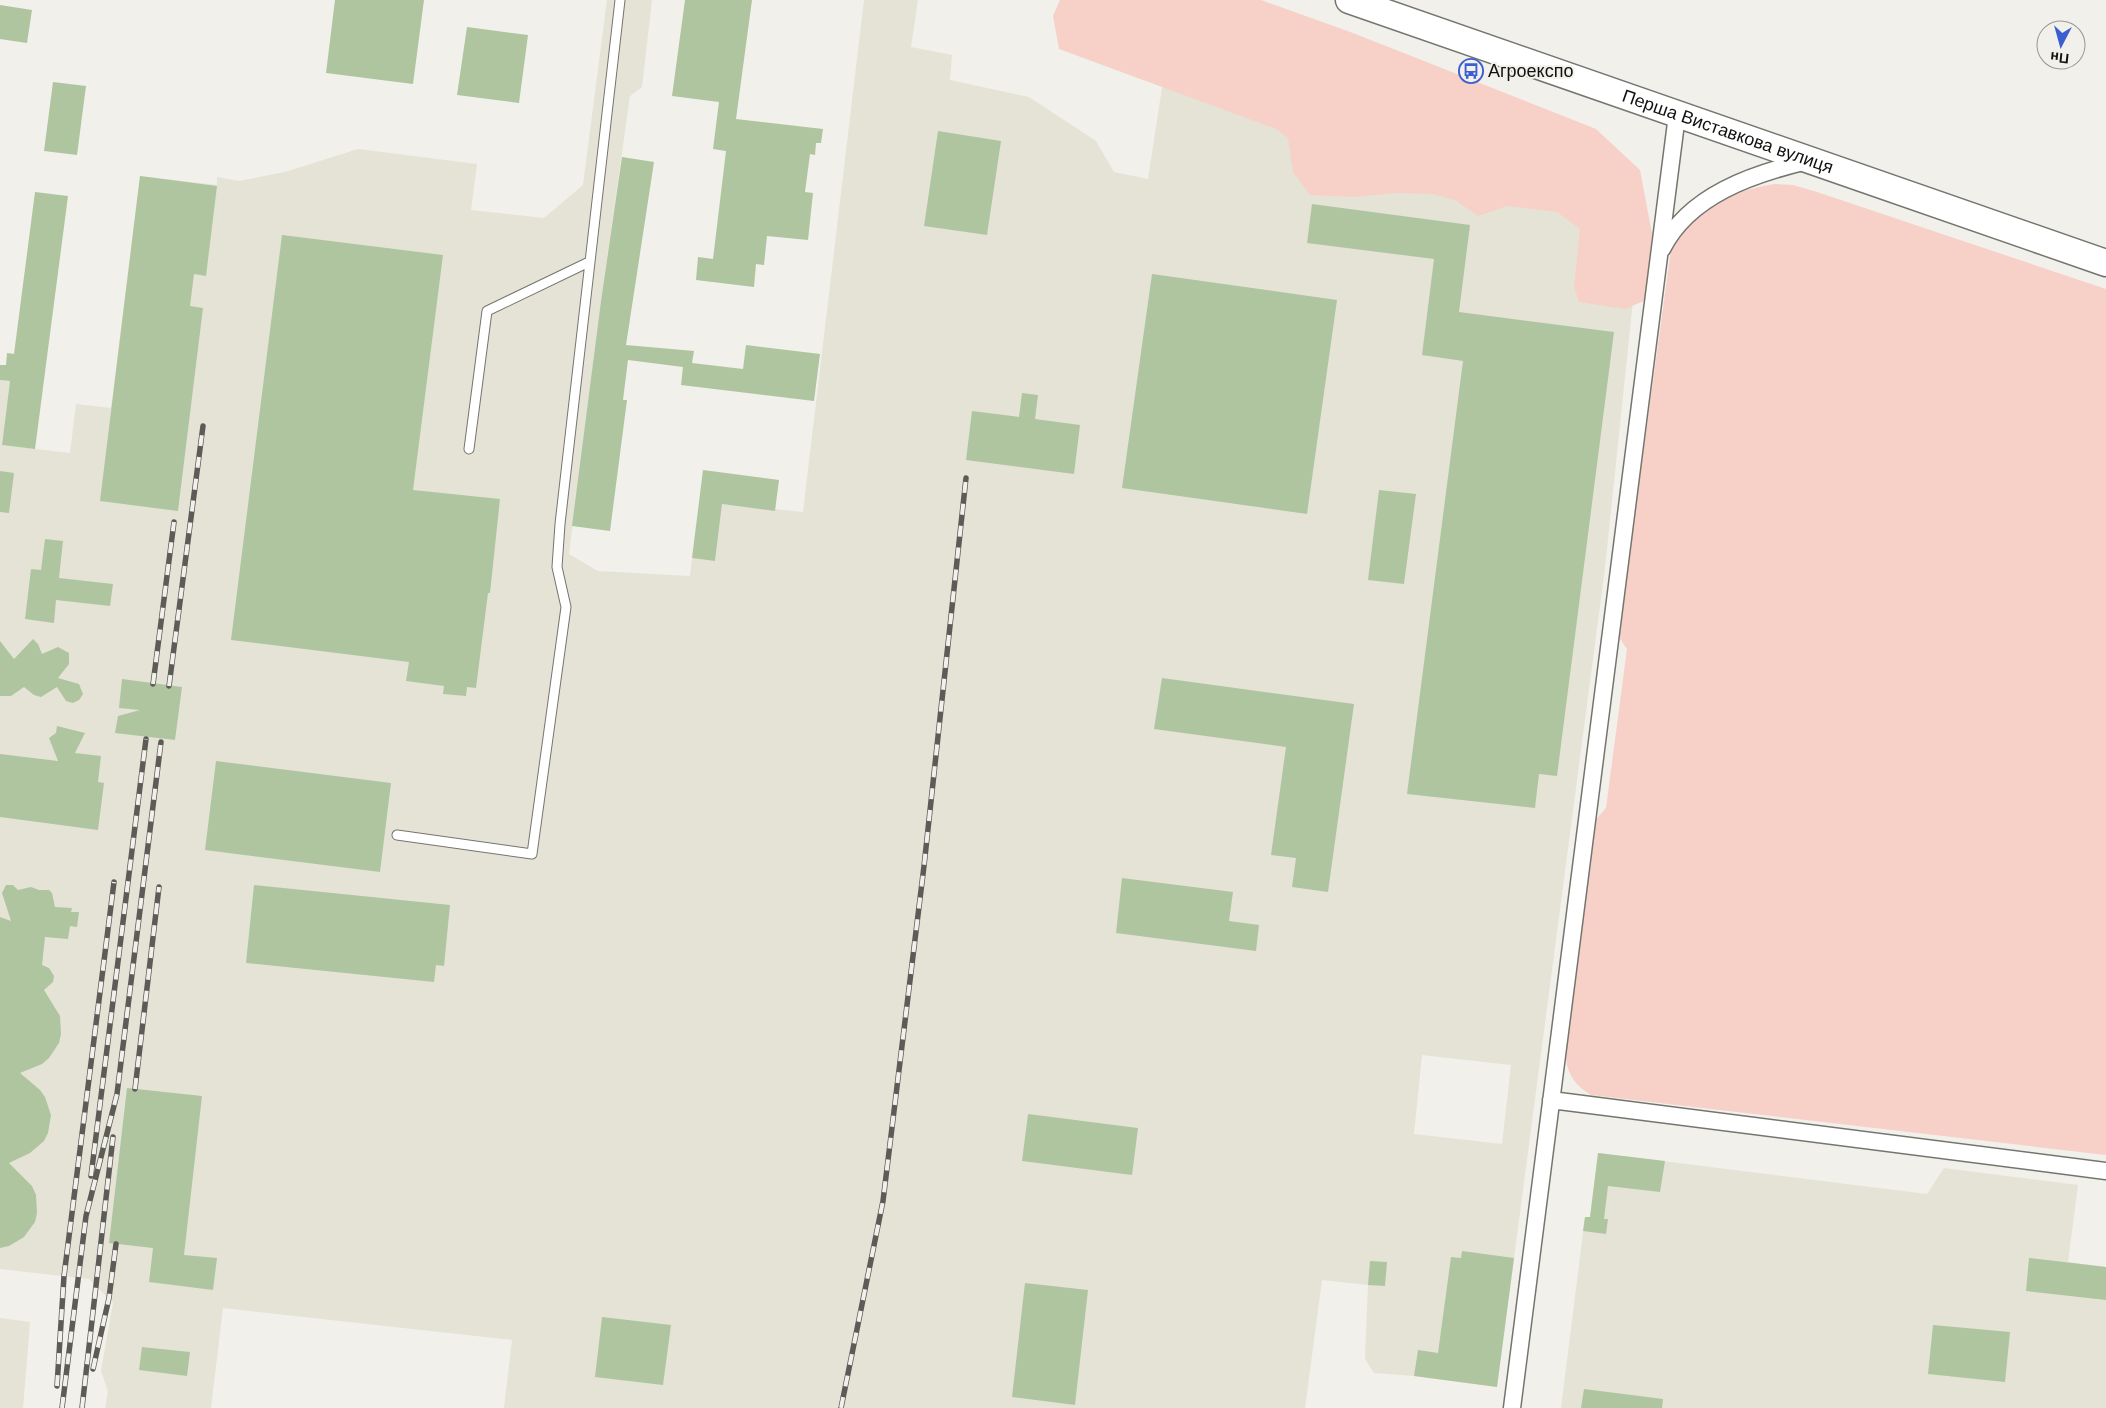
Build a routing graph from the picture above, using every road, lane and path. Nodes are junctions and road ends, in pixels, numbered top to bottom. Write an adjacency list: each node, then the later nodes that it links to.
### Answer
1 (620, 0): 6 (lane)
2 (1349, 0): 3 (main road, Перша Виставкова вулиця)
3 (1677, 115): 4 (main road, Перша Виставкова вулиця); 5 (street)
4 (1809, 160): 5 (street); 7 (main road, Перша Виставкова вулиця)
5 (1659, 256): 10 (street)
6 (589, 262): 8 (lane); 9 (lane)
7 (2106, 263)
8 (469, 449)
9 (397, 835)
10 (1551, 1100): 11 (street); 12 (street)
11 (2106, 1171)
12 (1512, 1408)

